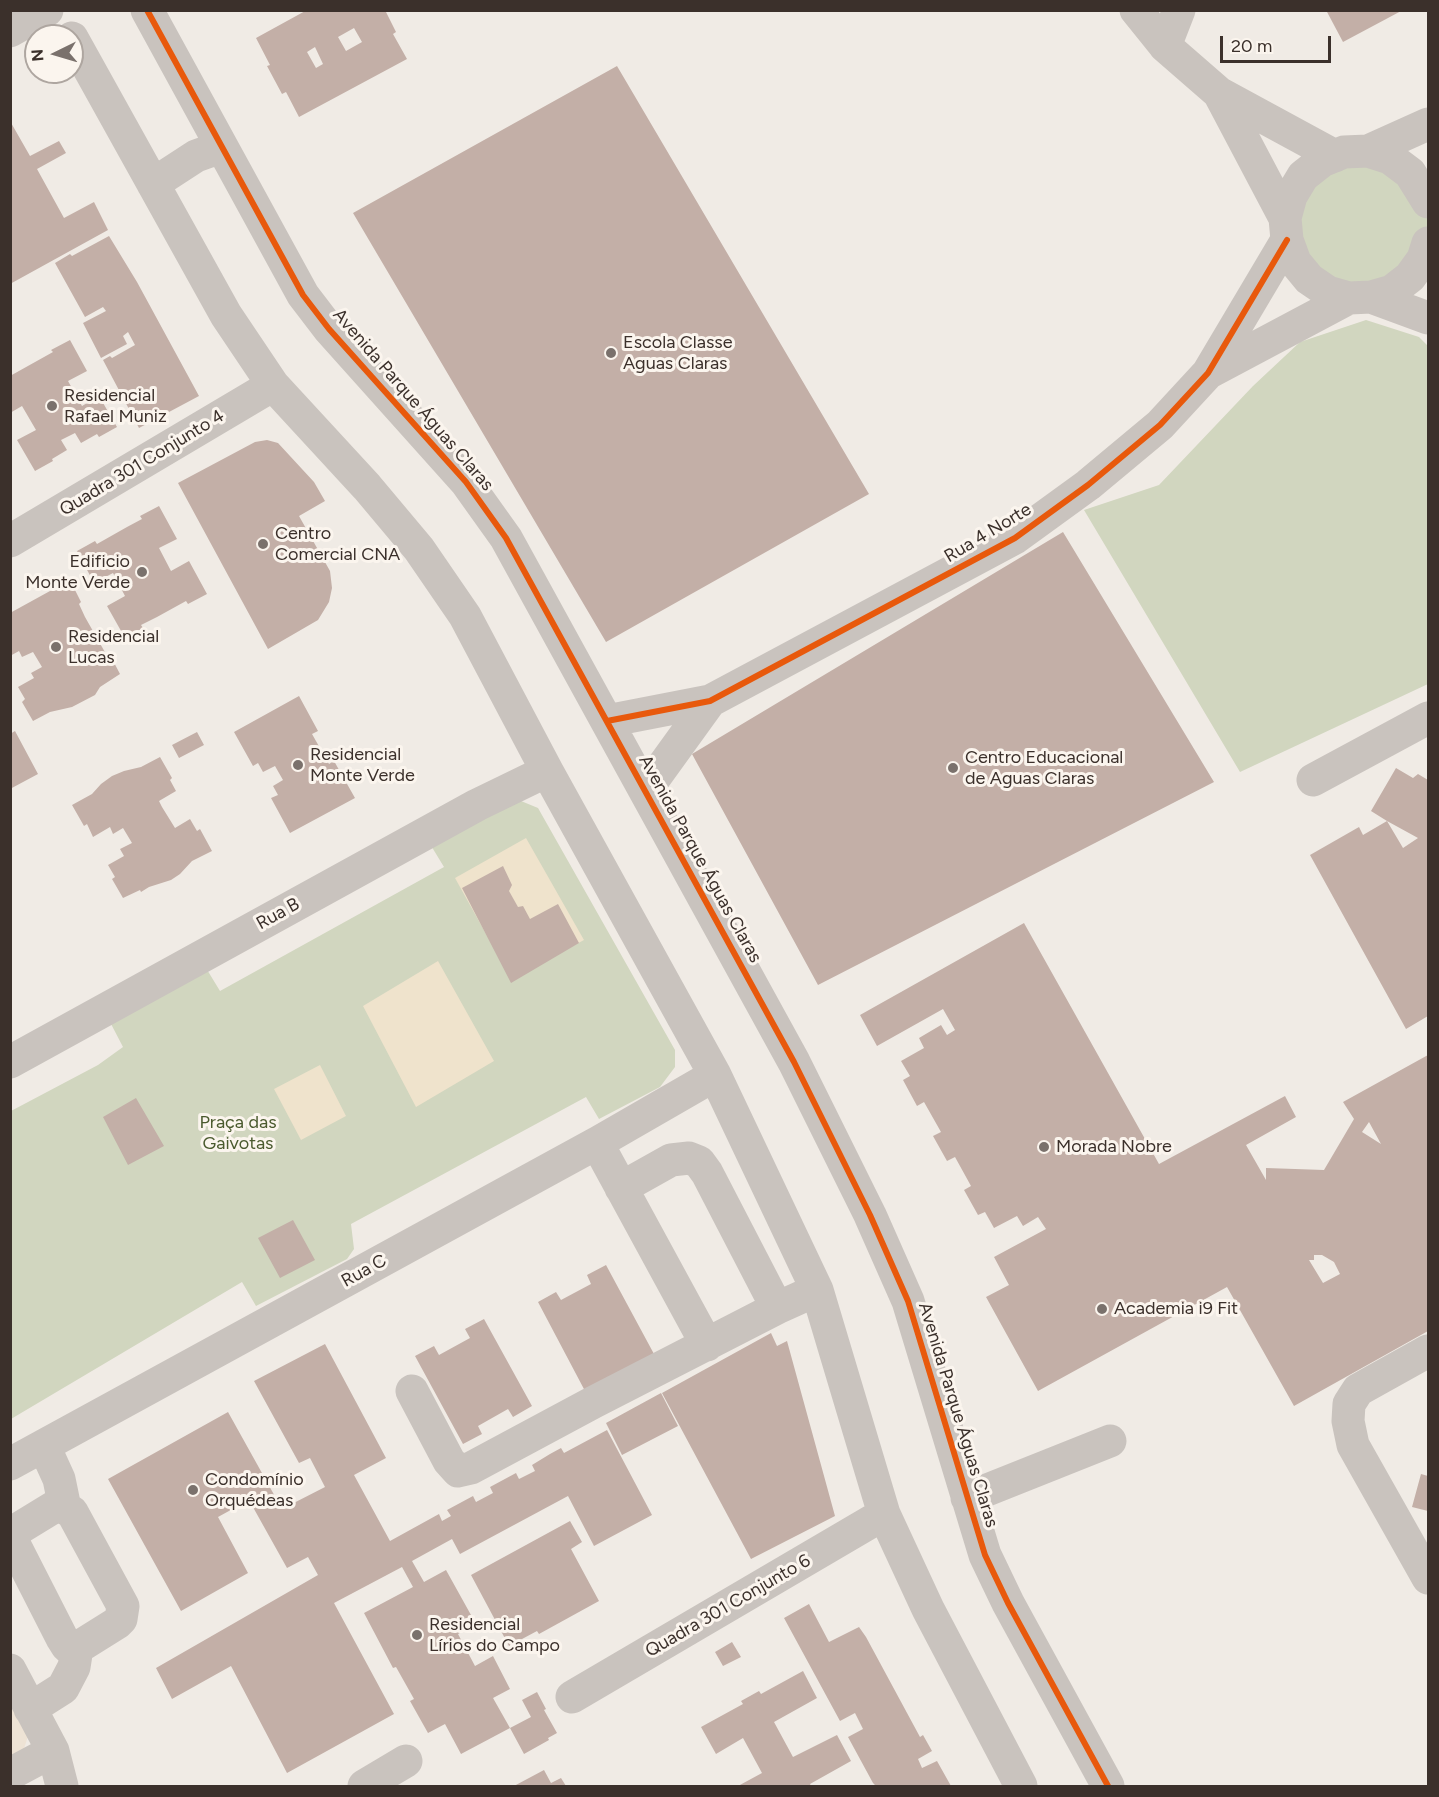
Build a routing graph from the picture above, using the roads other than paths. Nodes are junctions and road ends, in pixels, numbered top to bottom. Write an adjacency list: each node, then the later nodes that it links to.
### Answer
1 (47, 10): 7 (street)
2 (57, 10): 6 (street)
3 (147, 10): 12 (street, Avenida Parque Águas Claras)
4 (1136, 10): 8 (street)
5 (1179, 10): 8 (street)
6 (65, 24)
7 (10, 31)
8 (1165, 46): 10 (street)
9 (84, 59): 15 (street)
10 (1219, 93): 14 (street); 17 (street)
11 (1428, 124): 13 (street)
12 (221, 147): 15 (street); 26 (street, Avenida Parque Águas Claras)
13 (1368, 152): 14 (street); 16 (street)
14 (1335, 156): 17 (street, Rua 4 Norte)
15 (153, 184): 22 (street)
16 (1428, 202)
17 (1286, 229): 19 (street); 21 (street, Rua 4 Norte)
18 (1428, 243): 19 (street, Rua 4 Norte)
19 (1360, 298): 20 (street); 21 (street, Rua 4 Norte)
20 (1428, 318)
21 (1208, 373): 24 (street, Rua 4 Norte)
22 (273, 385): 23 (street, Quadra 301 Conjunto 4); 27 (street)
23 (10, 541)
24 (710, 701): 26 (street, Rua 4 Norte); 29 (street, Rua 4 Norte)
25 (1428, 718): 28 (street)
26 (607, 721): 29 (street, Avenida Parque Águas Claras)
27 (547, 771): 30 (street, Rua B); 31 (street)
28 (1313, 780)
29 (645, 791): 42 (street, Avenida Parque Águas Claras)
30 (10, 1062)
31 (716, 1075): 32 (street, Rua C); 34 (street)
32 (597, 1143): 33 (street); 40 (street, Rua C)
33 (621, 1188): 35 (street); 36 (street)
34 (817, 1290): 35 (street); 44 (street)
35 (777, 1308): 36 (street)
36 (707, 1345): 38 (street)
37 (1428, 1351): 45 (street)
38 (412, 1391)
39 (1110, 1441): 42 (street)
40 (44, 1446): 41 (street, Rua C); 43 (street)
41 (10, 1464)
42 (968, 1498): 56 (street, Avenida Parque Águas Claras)
43 (65, 1508): 46 (street); 46 (street)
44 (884, 1514): 48 (street, Quadra 301 Conjunto 6); 55 (street)
45 (1428, 1578)
46 (77, 1648): 49 (street)
47 (10, 1670): 49 (street)
48 (572, 1697)
49 (30, 1709): 50 (street)
50 (53, 1751): 52 (street); 53 (street)
51 (406, 1761): 54 (street)
52 (10, 1774)
53 (62, 1786)
54 (364, 1786)
55 (1022, 1786)
56 (1108, 1786)

